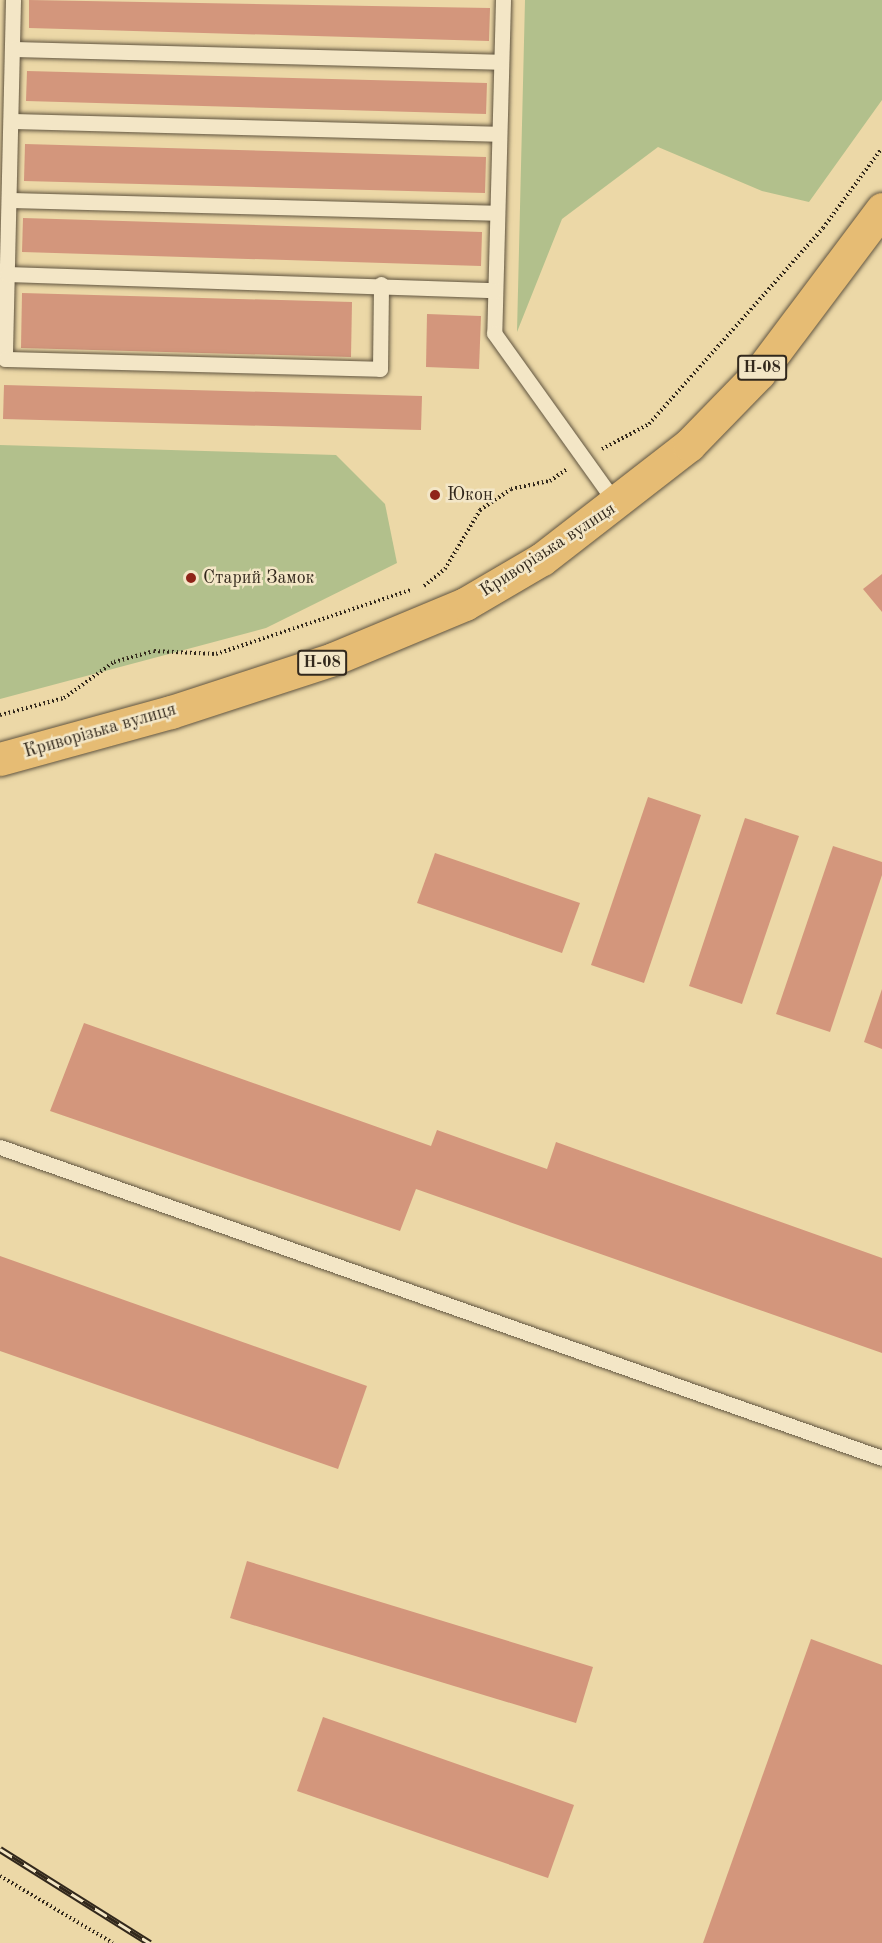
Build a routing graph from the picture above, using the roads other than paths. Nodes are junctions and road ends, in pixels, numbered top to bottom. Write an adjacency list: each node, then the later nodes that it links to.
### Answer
1 (13, 0): 3 (lane)
2 (503, 0): 4 (lane)
3 (12, 49): 4 (lane); 5 (lane)
4 (501, 62): 6 (lane)
5 (11, 121): 6 (lane); 7 (lane)
6 (499, 134): 9 (lane)
7 (9, 200): 9 (lane); 10 (lane)
8 (882, 209): 13 (main road, Криворізька вулиця / Н-08)
9 (497, 213): 12 (lane)
10 (7, 274): 11 (lane); 11 (lane)
11 (381, 284): 12 (lane)
12 (495, 290): 13 (lane)
13 (618, 506): 14 (main road, Криворізька вулиця / Н-08)
14 (0, 759)
15 (0, 1147): 16 (lane)
16 (882, 1458)

